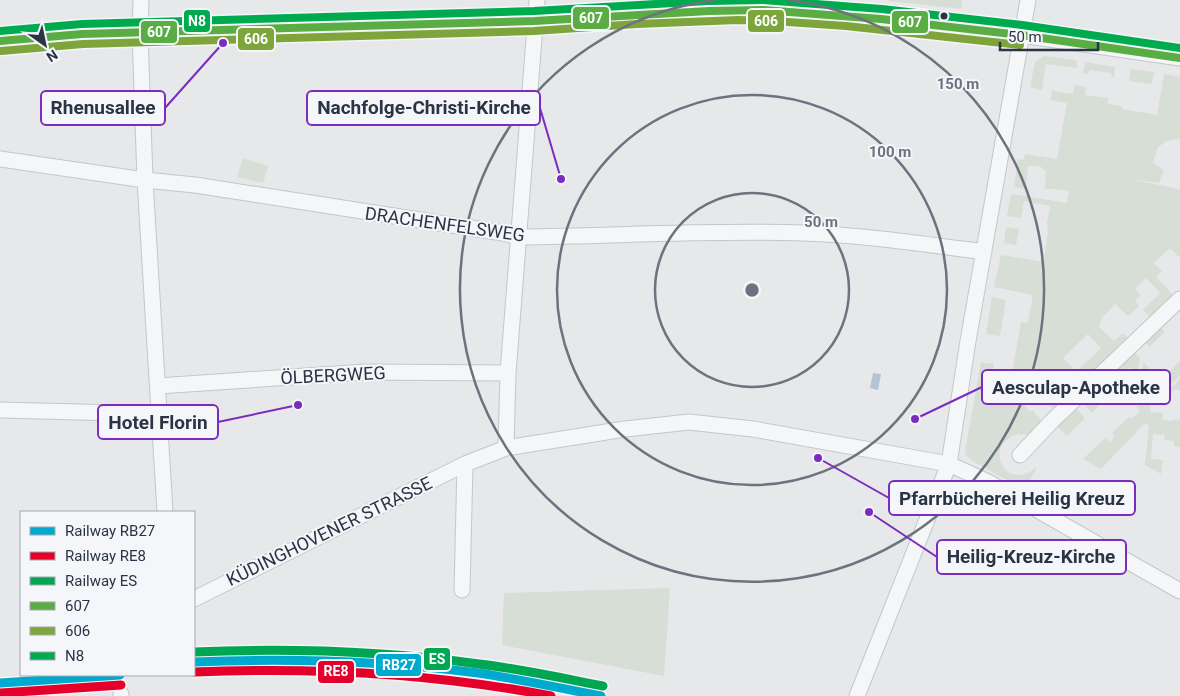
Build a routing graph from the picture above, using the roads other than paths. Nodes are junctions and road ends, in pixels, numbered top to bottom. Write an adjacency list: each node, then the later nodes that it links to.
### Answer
1 (141, 0): 5 (street)
2 (537, 0): 4 (street)
3 (1028, 0): 6 (street)
4 (534, 21): 5 (street); 6 (street); 11 (street)
5 (140, 32): 7 (street); 10 (street)
6 (1021, 35): 8 (street); 12 (street)
7 (0, 40)
8 (1180, 58)
9 (0, 159): 10 (street, DRACHENFELSWEG)
10 (145, 180): 11 (street, DRACHENFELSWEG); 15 (street)
11 (519, 237): 12 (street, DRACHENFELSWEG); 14 (street)
12 (984, 252): 21 (street)
13 (1180, 299): 19 (street)
14 (508, 373): 15 (street, ÖLBERGWEG); 18 (street)
15 (158, 386): 17 (street)
16 (0, 410): 17 (street)
17 (158, 414): 22 (street)
18 (506, 448): 20 (street, KÜDINGHOVENER STRASSE); 21 (street, KÜDINGHOVENER STRASSE)
19 (1020, 455)
20 (465, 464): 23 (street); 25 (street, KÜDINGHOVENER STRASSE)
21 (949, 464): 24 (street, KÜDINGHOVENER STRASSE); 26 (street)
22 (165, 511)
23 (462, 590)
24 (1180, 591)
25 (195, 599)
26 (857, 696)

